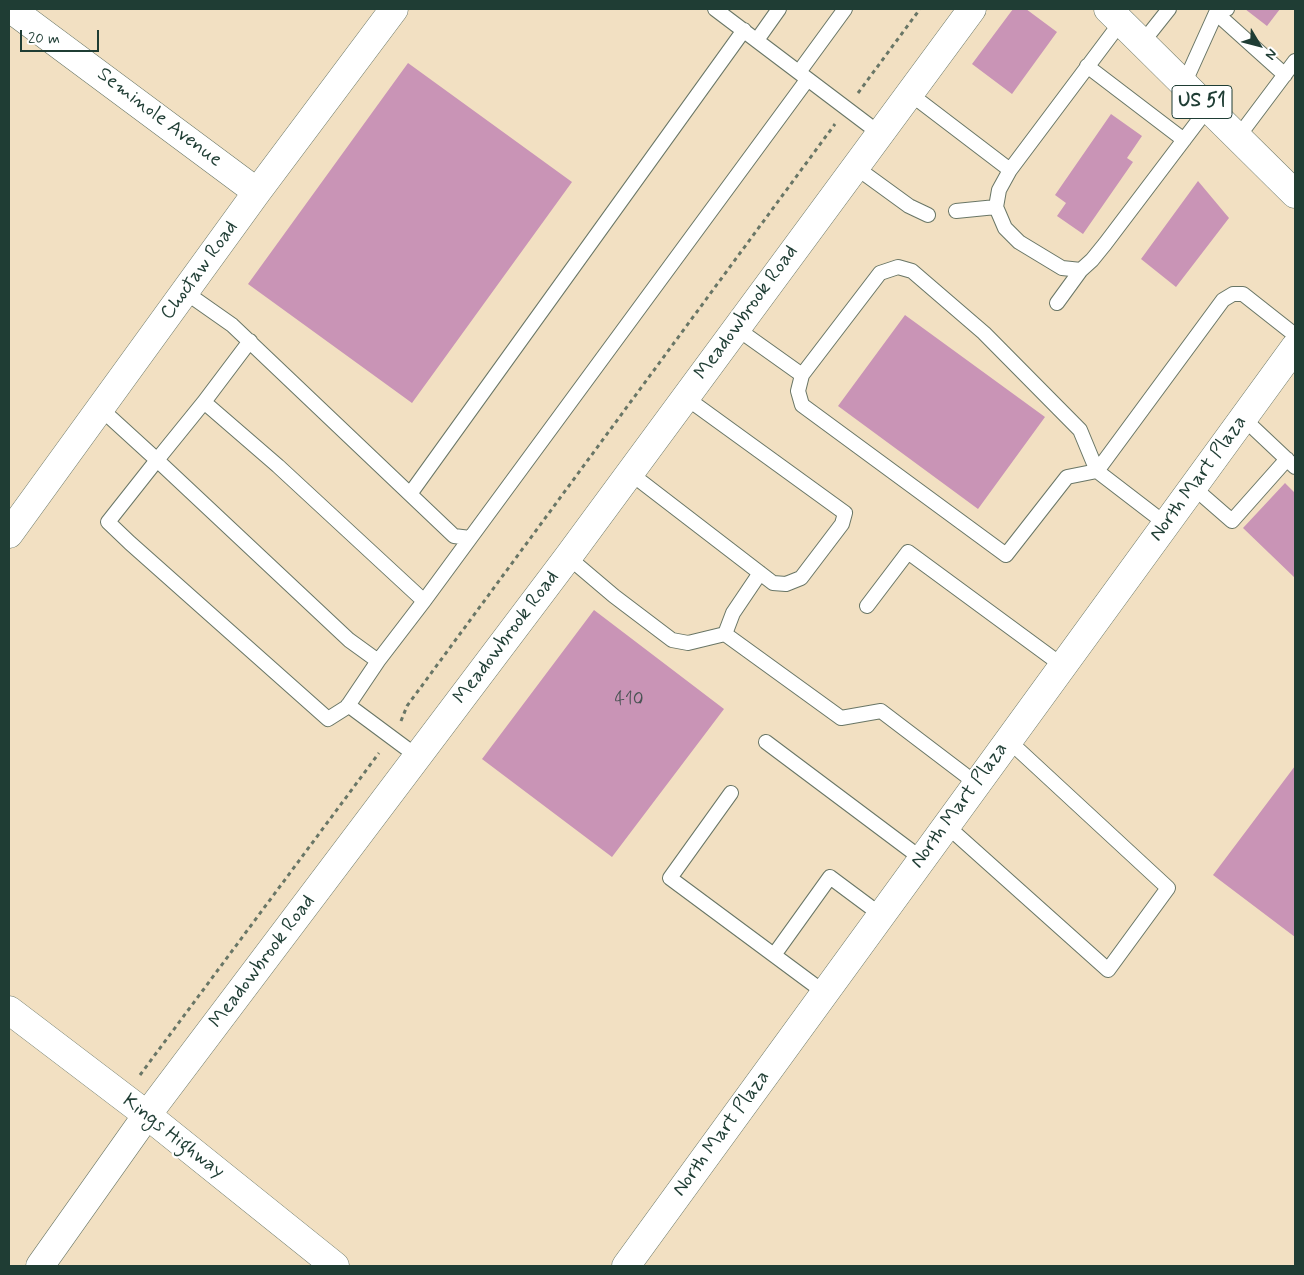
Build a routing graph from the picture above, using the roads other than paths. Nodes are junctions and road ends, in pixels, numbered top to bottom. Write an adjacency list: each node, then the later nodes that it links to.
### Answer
1 (11, 9): 25 (street, Seminole Avenue)
2 (394, 9): 25 (street, Choctaw Road)
3 (715, 9): 10 (lane)
4 (779, 9): 11 (lane)
5 (844, 9): 16 (lane)
6 (972, 9): 18 (street, Meadowbrook Road)
7 (1169, 9): 12 (lane)
8 (1221, 10): 15 (lane); 17 (lane)
9 (1115, 15): 12 (street, US 51); 14 (lane)
10 (744, 30): 11 (lane); 47 (lane)
11 (757, 40): 16 (lane)
12 (1142, 43): 17 (street, US 51)
13 (1295, 61): 15 (lane)
14 (1087, 66): 22 (lane); 24 (lane)
15 (1285, 75): 21 (lane)
16 (803, 76): 20 (lane); 50 (lane)
17 (1184, 84): 19 (street, US 51)
18 (909, 94): 20 (street, Meadowbrook Road); 24 (lane)
19 (1208, 108): 21 (street, US 51); 22 (lane)
20 (879, 133): 23 (street, Meadowbrook Road)
21 (1238, 137): 26 (street, US 51)
22 (1184, 140): 30 (lane)
23 (854, 166): 29 (lane); 33 (street, Meadowbrook Road)
24 (1010, 170): 27 (lane)
25 (257, 192): 31 (street, Choctaw Road)
26 (1295, 194)
27 (996, 207): 28 (lane); 30 (lane)
28 (956, 211)
29 (928, 215)
30 (1081, 270): 32 (lane)
31 (185, 292): 35 (lane); 40 (street, Choctaw Road)
32 (1057, 303)
33 (736, 328): 37 (lane); 38 (street, Meadowbrook Road)
34 (1295, 335): 44 (lane)
35 (250, 341): 39 (lane); 47 (lane)
36 (1295, 347): 41 (street, North Mart Plaza)
37 (802, 375): 44 (lane); 44 (lane)
38 (685, 397): 45 (street, Meadowbrook Road); 52 (lane)
39 (204, 402): 42 (lane); 53 (lane)
40 (100, 408): 42 (lane); 49 (street, Choctaw Road)
41 (1243, 418): 43 (lane); 46 (street, North Mart Plaza)
42 (157, 460): 56 (lane); 58 (lane)
43 (1291, 463): 46 (lane)
44 (1097, 471): 48 (lane)
45 (630, 473): 51 (street, Meadowbrook Road); 52 (lane)
46 (1193, 487): 48 (street, North Mart Plaza)
47 (410, 494): 50 (lane)
48 (1166, 524): 57 (street, North Mart Plaza)
49 (9, 534)
50 (470, 538): 53 (lane)
51 (568, 557): 55 (lane); 61 (street, Meadowbrook Road)
52 (760, 573): 55 (lane)
53 (424, 601): 56 (lane)
54 (867, 606): 57 (lane)
55 (725, 634): 62 (lane)
56 (378, 661): 58 (lane)
57 (1063, 666): 59 (street, North Mart Plaza)
58 (348, 705): 61 (lane)
59 (1009, 740): 62 (street, North Mart Plaza); 64 (lane)
60 (766, 742): 65 (lane)
61 (418, 757): 70 (street, Meadowbrook Road)
62 (977, 784): 64 (street, North Mart Plaza)
63 (731, 793): 67 (lane)
64 (947, 826): 65 (street, North Mart Plaza)
65 (922, 859): 66 (street, North Mart Plaza)
66 (881, 915): 67 (lane); 68 (street, North Mart Plaza)
67 (774, 955): 68 (lane)
68 (825, 993): 73 (street, North Mart Plaza)
69 (9, 1010): 70 (street, Kings Highway)
70 (147, 1115): 71 (street, Meadowbrook Road); 72 (street, Kings Highway)
71 (40, 1266)
72 (335, 1266)
73 (626, 1266)

